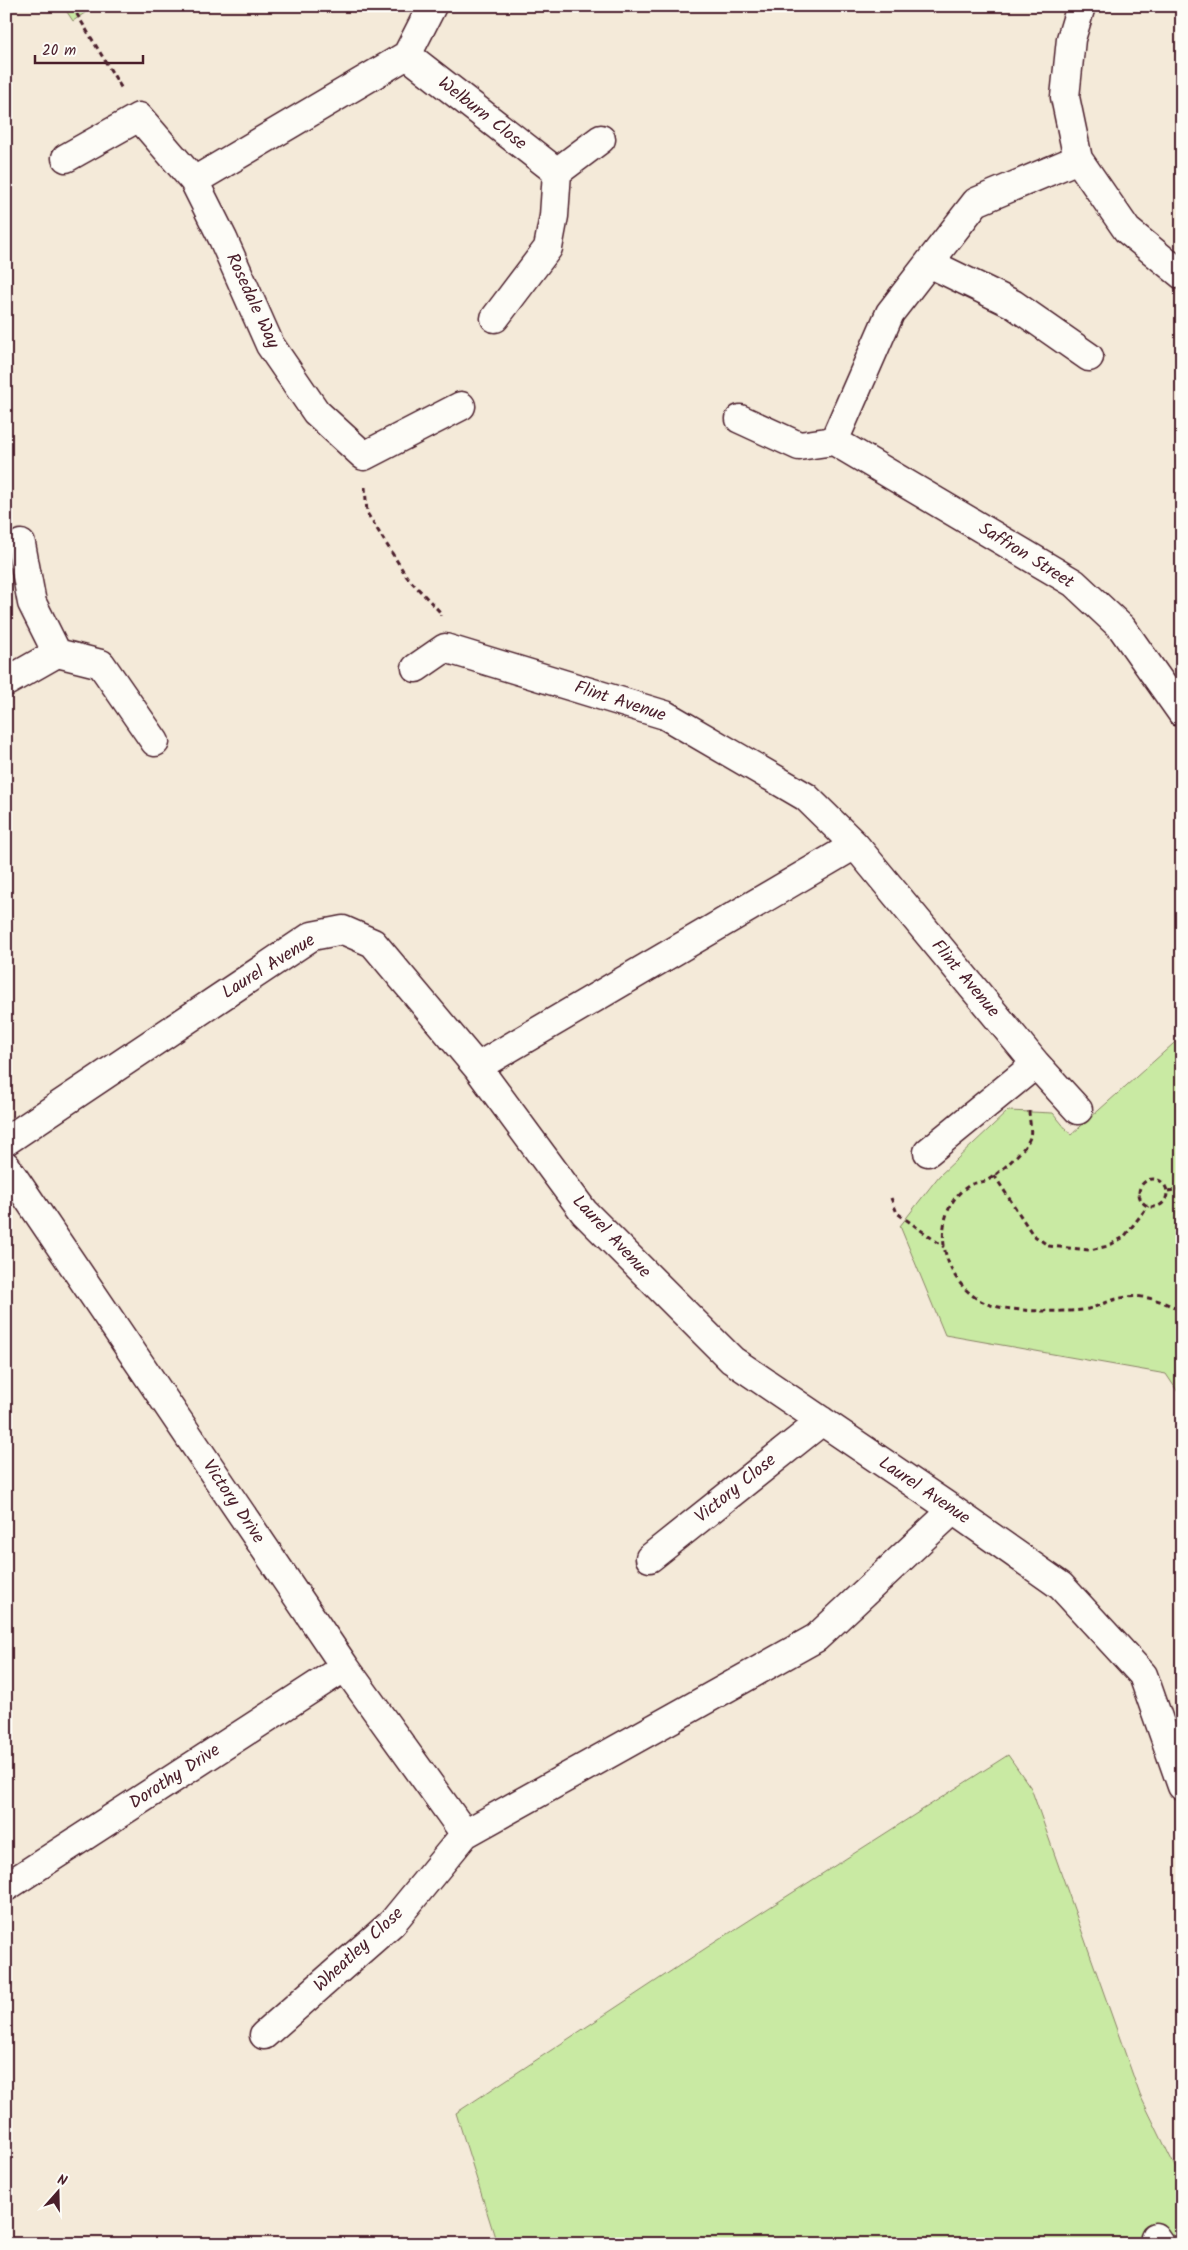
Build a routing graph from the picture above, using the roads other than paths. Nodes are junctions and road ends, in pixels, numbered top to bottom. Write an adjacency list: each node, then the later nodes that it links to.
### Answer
1 (432, 6): 3 (street)
2 (1081, 6): 6 (street)
3 (407, 55): 7 (street, Welburn Close); 8 (street)
4 (601, 139): 7 (street)
5 (66, 158): 8 (street, Rosedale Way)
6 (1078, 159): 9 (street); 10 (street)
7 (557, 172): 11 (street)
8 (194, 181): 13 (street, Rosedale Way)
9 (928, 263): 12 (street); 15 (street)
10 (1182, 275)
11 (495, 318)
12 (1089, 357)
13 (462, 406)
14 (740, 419): 15 (street)
15 (834, 441): 20 (street, Saffron Street)
16 (20, 544): 17 (street)
17 (57, 653): 19 (street); 21 (street)
18 (416, 668): 22 (street, Flint Avenue)
19 (6, 682)
20 (1182, 712)
21 (155, 742)
22 (855, 844): 23 (street); 24 (street, Flint Avenue)
23 (477, 1067): 26 (street, Laurel Avenue); 29 (street, Laurel Avenue)
24 (1032, 1067): 25 (street, Flint Avenue); 27 (street)
25 (1078, 1110)
26 (6, 1142)
27 (928, 1152)
28 (6, 1166): 32 (street, Victory Drive)
29 (822, 1421): 30 (street, Laurel Avenue); 31 (street, Victory Close)
30 (953, 1510): 33 (street, Laurel Avenue); 34 (street)
31 (650, 1558)
32 (345, 1667): 34 (street, Victory Drive); 35 (street, Dorothy Drive)
33 (1182, 1786)
34 (465, 1834): 36 (street, Wheatley Close)
35 (6, 1887)
36 (264, 2035)

